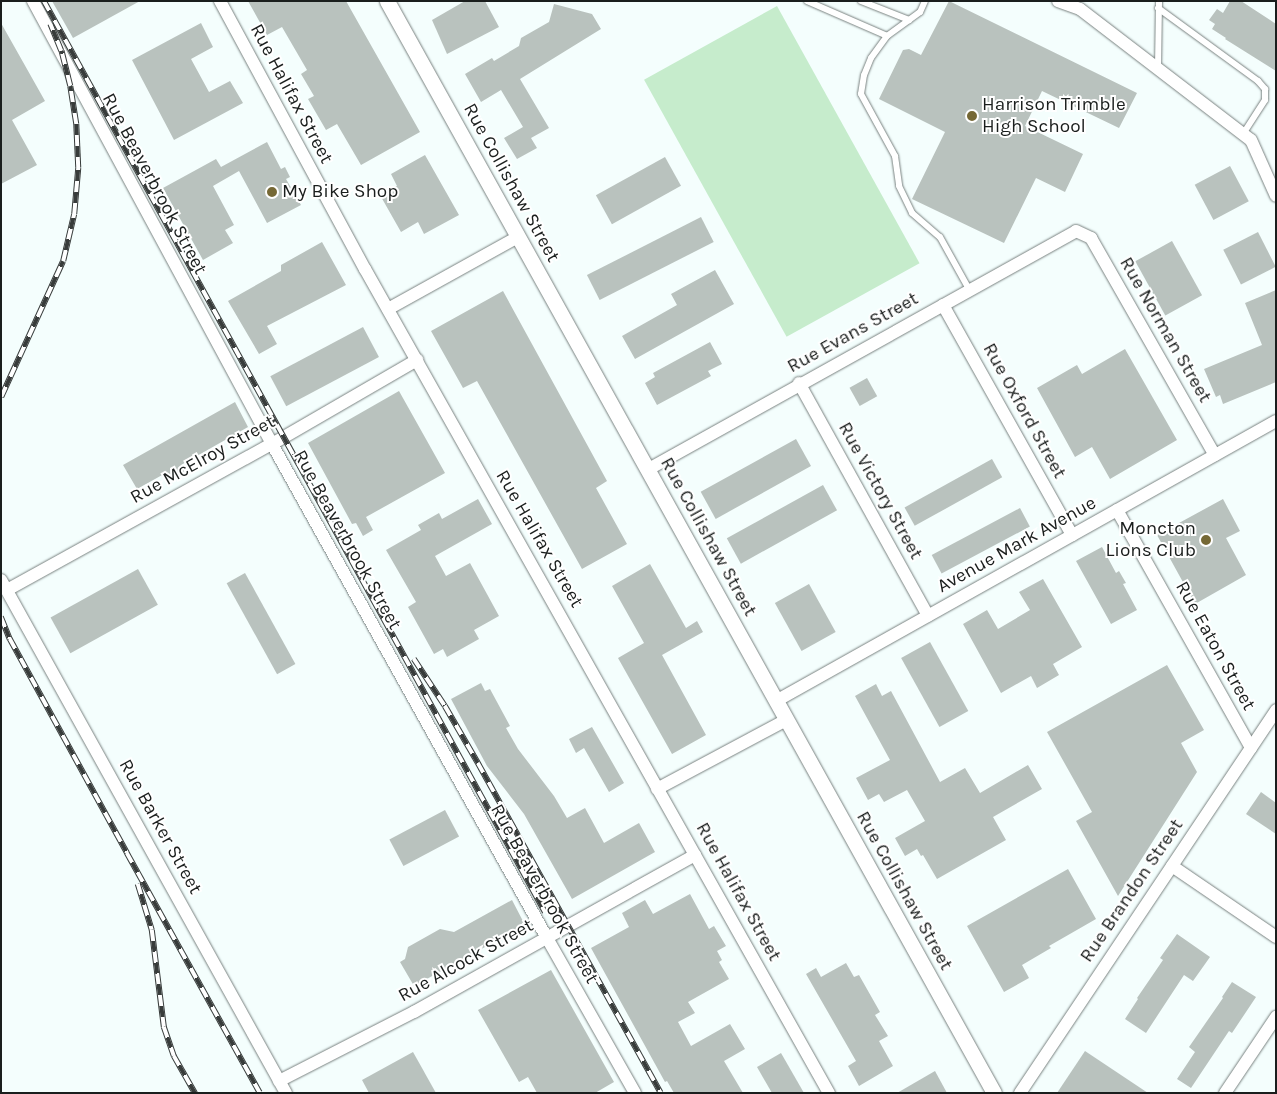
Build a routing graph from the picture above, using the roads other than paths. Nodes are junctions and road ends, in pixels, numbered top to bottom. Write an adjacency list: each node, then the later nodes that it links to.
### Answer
1 (33, 1): 22 (street, Rue Beaverbrook Street)
2 (220, 1): 18 (street, Rue Halifax Street)
3 (387, 1): 15 (street, Rue Collishaw Street)
4 (807, 1): 10 (lane)
5 (861, 1): 9 (lane)
6 (925, 1): 9 (lane)
7 (1058, 1): 11 (street)
8 (1159, 4): 11 (lane); 12 (lane)
9 (909, 20): 10 (lane)
10 (886, 36): 16 (lane)
11 (1158, 69): 12 (street)
12 (1243, 134): 13 (street)
13 (1276, 196)
14 (1076, 231): 16 (street, Rue Evans Street); 23 (street, Rue Norman Street)
15 (518, 237): 18 (street); 24 (street, Rue Collishaw Street)
16 (970, 291): 17 (street, Rue Evans Street)
17 (943, 305): 20 (street, Rue Evans Street); 26 (street, Rue Oxford Street)
18 (388, 309): 19 (street, Rue Halifax Street)
19 (416, 360): 22 (street, Rue McElroy Street); 33 (street, Rue Halifax Street)
20 (800, 384): 24 (street, Rue Evans Street); 28 (street, Rue Victory Street)
21 (1276, 421): 23 (street, Avenue Mark Avenue)
22 (272, 444): 27 (street, Rue McElroy Street); 37 (street, Rue Beaverbrook Street)
23 (1214, 455): 25 (street, Avenue Mark Avenue)
24 (647, 470): 29 (street, Rue Collishaw Street)
25 (1117, 510): 26 (street, Avenue Mark Avenue); 32 (street, Rue Eaton Street)
26 (1072, 535): 28 (street, Avenue Mark Avenue)
27 (4, 585): 39 (street, Rue Barker Street)
28 (928, 616): 29 (street, Avenue Mark Avenue)
29 (776, 701): 31 (street, Rue Collishaw Street)
30 (1276, 710): 32 (street, Rue Brandon Street)
31 (786, 720): 33 (street); 42 (street, Rue Collishaw Street)
32 (1251, 748): 35 (street, Rue Brandon Street)
33 (657, 789): 34 (street, Rue Halifax Street)
34 (695, 855): 37 (street, Rue Alcock Street); 41 (street, Rue Halifax Street)
35 (1172, 866): 36 (street); 43 (street, Rue Brandon Street)
36 (1276, 937)
37 (547, 938): 39 (street, Rue Alcock Street); 40 (street, Rue Beaverbrook Street)
38 (1276, 1017): 44 (street)
39 (282, 1087)
40 (635, 1093)
41 (829, 1093)
42 (994, 1093)
43 (1020, 1093)
44 (1225, 1093)

